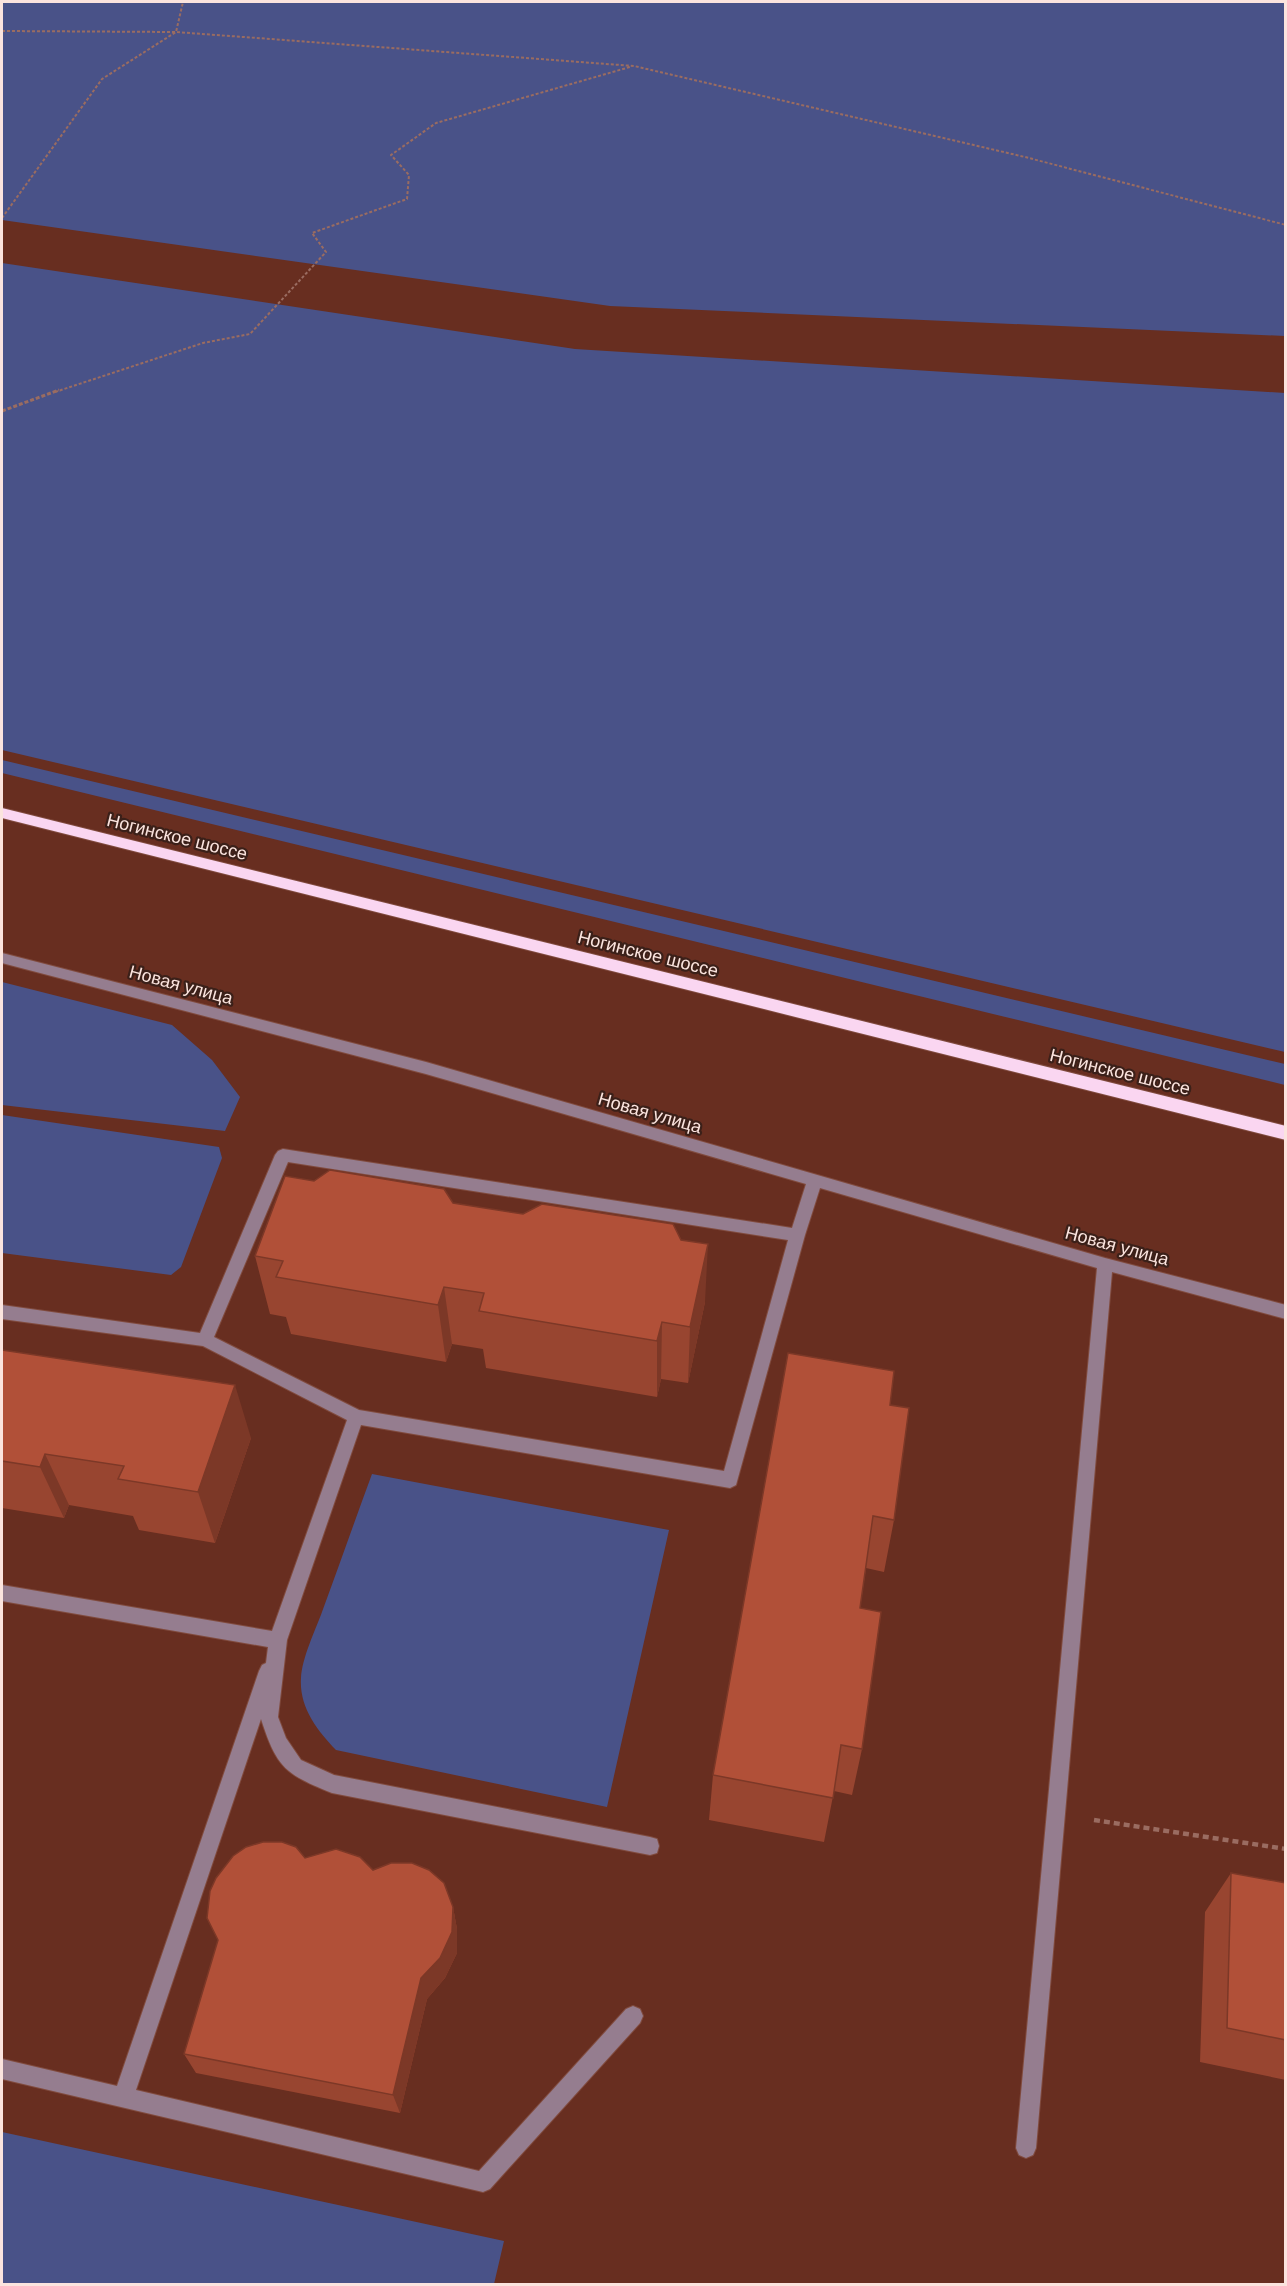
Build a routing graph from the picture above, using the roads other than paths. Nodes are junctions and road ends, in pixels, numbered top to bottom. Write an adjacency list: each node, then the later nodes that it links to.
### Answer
1 (2, 813): 3 (highway, Ногинское шоссе)
2 (2, 958): 4 (street, Новая улица)
3 (1286, 1133)
4 (815, 1181): 5 (street); 6 (street, Новая улица)
5 (797, 1235): 9 (street); 10 (street)
6 (1105, 1264): 8 (street, Новая улица); 17 (street)
7 (2, 1312): 9 (street)
8 (1286, 1312)
9 (205, 1340): 10 (street)
10 (356, 1417): 12 (street)
11 (2, 1593): 12 (street)
12 (278, 1640): 13 (street); 16 (street)
13 (650, 1846)
14 (633, 2016): 16 (street)
15 (2, 2069): 16 (street)
16 (123, 2098)
17 (1026, 2148)

